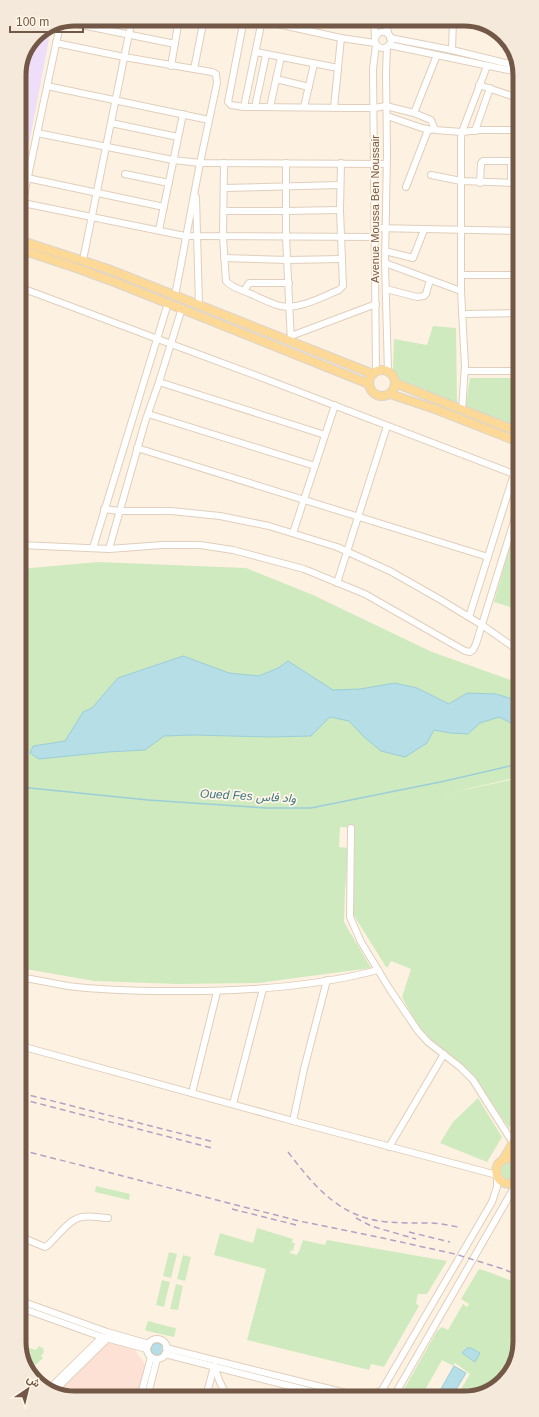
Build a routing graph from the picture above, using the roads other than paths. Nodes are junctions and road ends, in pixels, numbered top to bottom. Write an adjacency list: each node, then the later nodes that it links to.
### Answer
1 (88, 26): 12 (street)
2 (131, 26): 12 (street)
3 (178, 26): 17 (street)
4 (203, 26): 29 (street)
5 (243, 26): 39 (street)
6 (261, 26): 19 (street)
7 (288, 26): 13 (street)
8 (374, 26): 15 (street, Avenue Moussa Ben Noussair)
9 (387, 26): 14 (street, Avenue Moussa Ben Noussair)
10 (454, 26): 18 (street)
11 (59, 29): 16 (street)
12 (129, 34): 17 (street); 22 (street)
13 (341, 38): 15 (street); 28 (street)
14 (389, 41): 15 (street); 15 (street); 18 (street); 21 (street); 38 (street, Avenue Moussa Ben Noussair)
15 (375, 42): 44 (street, Avenue Moussa Ben Noussair)
16 (56, 43): 22 (street); 33 (street)
17 (175, 44): 26 (street)
18 (452, 50): 25 (street)
19 (256, 52): 20 (street); 39 (street)
20 (266, 55): 23 (street); 40 (street)
21 (437, 55): 27 (street); 45 (street)
22 (124, 57): 26 (street); 37 (street)
23 (280, 57): 24 (street); 31 (street)
24 (314, 64): 28 (street); 34 (street)
25 (512, 65)
26 (171, 66): 29 (street)
27 (487, 66): 30 (street); 32 (street)
28 (338, 68): 43 (street)
29 (194, 69): 48 (street)
30 (513, 71)
31 (276, 79): 34 (street); 41 (street)
32 (479, 85): 35 (street); 54 (street)
33 (47, 86): 37 (street); 55 (street)
34 (309, 87): 42 (street)
35 (490, 88): 36 (street); 53 (street)
36 (513, 96)
37 (116, 100): 46 (street); 49 (street)
38 (386, 106): 44 (street); 45 (street); 47 (street, Avenue Moussa Ben Noussair)
39 (244, 107): 40 (street)
40 (255, 107): 41 (street)
41 (270, 107): 42 (street)
42 (304, 107): 43 (street)
43 (334, 108): 44 (street)
44 (374, 108): 64 (street, Avenue Moussa Ben Noussair)
45 (414, 113): 52 (street)
46 (183, 114): 48 (street); 56 (street)
47 (387, 116): 51 (street); 65 (street, Avenue Moussa Ben Noussair)
48 (209, 120): 60 (street)
49 (111, 123): 56 (street); 57 (street)
50 (513, 129): 53 (street)
51 (428, 130): 52 (street); 77 (street)
52 (435, 130): 54 (street)
53 (475, 130): 54 (street)
54 (462, 132): 69 (street)
55 (37, 133): 57 (street); 68 (street)
56 (178, 137): 58 (street)
57 (106, 147): 58 (street); 79 (street)
58 (173, 160): 60 (street); 70 (street)
59 (511, 161): 71 (street); 72 (street)
60 (200, 163): 61 (street); 75 (street)
61 (224, 163): 63 (street); 78 (street)
62 (341, 163): 63 (street); 64 (street); 74 (street)
63 (286, 164): 76 (street)
64 (375, 164): 65 (street); 86 (street, Avenue Moussa Ben Noussair)
65 (386, 164): 87 (street, Avenue Moussa Ben Noussair)
66 (125, 174): 70 (street)
67 (431, 175): 69 (street)
68 (27, 178): 73 (street); 79 (street)
69 (461, 181): 71 (street); 90 (street)
70 (168, 183): 81 (street)
71 (480, 183): 72 (street)
72 (511, 183)
73 (26, 184)
74 (340, 186): 76 (street); 82 (street)
75 (196, 187): 92 (street); 93 (street)
76 (285, 187): 78 (street); 84 (street)
77 (406, 187)
78 (224, 188): 83 (street)
79 (97, 193): 81 (street); 85 (street)
80 (26, 204): 85 (street)
81 (164, 207): 88 (street)
82 (340, 210): 84 (street); 96 (street)
83 (224, 211): 84 (street); 94 (street)
84 (286, 211): 95 (street)
85 (92, 217): 88 (street); 103 (street)
86 (375, 228): 87 (street); 97 (street, Avenue Moussa Ben Noussair)
87 (386, 229): 89 (street); 100 (street, Avenue Moussa Ben Noussair)
88 (159, 230): 92 (street)
89 (424, 230): 90 (street); 100 (street)
90 (461, 230): 91 (street); 106 (street)
91 (513, 231)
92 (185, 236): 93 (street); 114 (street)
93 (198, 237): 94 (street); 117 (street)
94 (223, 237): 95 (street); 101 (street)
95 (286, 237): 96 (street); 104 (street)
96 (342, 237): 97 (street); 102 (street)
97 (374, 237): 116 (street, Avenue Moussa Ben Noussair)
98 (26, 242): 103 (main road)
99 (26, 251): 115 (main road)
100 (385, 251): 105 (street, Avenue Moussa Ben Noussair)
101 (224, 258): 104 (street); 112 (street)
102 (342, 259): 104 (street); 118 (street)
103 (83, 260): 114 (main road)
104 (288, 260): 109 (street)
105 (385, 264): 108 (street); 111 (street, Avenue Moussa Ben Noussair)
106 (461, 275): 107 (street); 113 (street)
107 (513, 275)
108 (430, 280): 111 (street); 113 (street)
109 (289, 283): 112 (street); 118 (street)
110 (26, 289): 122 (street)
111 (386, 289): 127 (street, Avenue Moussa Ben Noussair)
112 (244, 291): 118 (street)
113 (461, 292): 121 (street)
114 (175, 296): 117 (main road)
115 (168, 303): 119 (main road); 122 (street)
116 (376, 304): 123 (street); 128 (street, Avenue Moussa Ben Noussair)
117 (200, 306): 123 (main road)
118 (290, 307): 123 (street)
119 (182, 308): 124 (street); 131 (main road)
120 (513, 313): 121 (street)
121 (462, 314): 125 (street)
122 (157, 339): 124 (street); 145 (street)
123 (291, 339): 128 (main road)
124 (171, 344): 129 (street); 133 (street)
125 (465, 371): 126 (street); 134 (street)
126 (513, 371)
127 (388, 372): 128 (main road); 130 (main road)
128 (375, 373): 131 (main road)
129 (159, 382): 135 (street); 138 (street)
130 (395, 383): 132 (main road); 134 (main road)
131 (369, 384): 132 (main road)
132 (390, 394): 139 (main road)
133 (334, 405): 136 (street); 138 (street)
134 (462, 410): 137 (main road)
135 (148, 414): 140 (street); 141 (street)
136 (387, 426): 142 (street); 147 (street)
137 (513, 430)
138 (325, 435): 141 (street)
139 (513, 440)
140 (137, 448): 144 (street); 146 (street)
141 (315, 466): 144 (street)
142 (513, 474)
143 (513, 484): 154 (street)
144 (304, 500): 147 (street); 149 (street)
145 (104, 509): 146 (street); 151 (street)
146 (119, 511): 149 (street); 152 (street)
147 (358, 516): 153 (street); 154 (street)
148 (513, 524): 157 (street)
149 (294, 533): 153 (street)
150 (26, 545): 151 (street)
151 (93, 548): 152 (street)
152 (109, 549): 155 (street)
153 (347, 551): 155 (street); 156 (street)
154 (488, 557): 156 (street)
155 (337, 583): 157 (street)
156 (469, 617): 157 (street)
157 (482, 625): 158 (street)
158 (513, 648)
159 (351, 828): 160 (street)
160 (378, 970): 162 (street); 166 (street)
161 (26, 978): 164 (street)
162 (327, 980): 163 (street); 169 (street)
163 (263, 989): 164 (street); 168 (street)
164 (218, 992): 167 (street)
165 (26, 1048): 167 (street)
166 (444, 1054): 170 (street); 171 (street)
167 (192, 1093): 168 (street)
168 (233, 1104): 169 (street)
169 (293, 1121): 171 (street)
170 (512, 1143): 172 (main road)
171 (389, 1147): 174 (street)
172 (503, 1160): 173 (main road); 174 (main road)
173 (513, 1160)
174 (497, 1175): 175 (main road); 188 (street)
175 (513, 1183)
176 (513, 1190): 196 (street)
177 (108, 1218): 178 (street)
178 (26, 1239)
179 (26, 1303): 182 (street)
180 (26, 1310): 181 (street)
181 (105, 1337): 182 (street); 186 (street); 187 (street)
182 (148, 1346): 183 (street); 184 (street)
183 (166, 1351): 184 (street); 185 (street); 194 (street)
184 (154, 1358): 189 (street); 190 (street)
185 (214, 1366): 191 (street); 192 (street); 193 (street)
186 (54, 1386)
187 (57, 1387)
188 (382, 1390): 195 (street)
189 (142, 1391)
190 (148, 1391)
191 (208, 1391)
192 (224, 1391)
193 (310, 1391)
194 (336, 1391)
195 (386, 1391)
196 (397, 1391)

